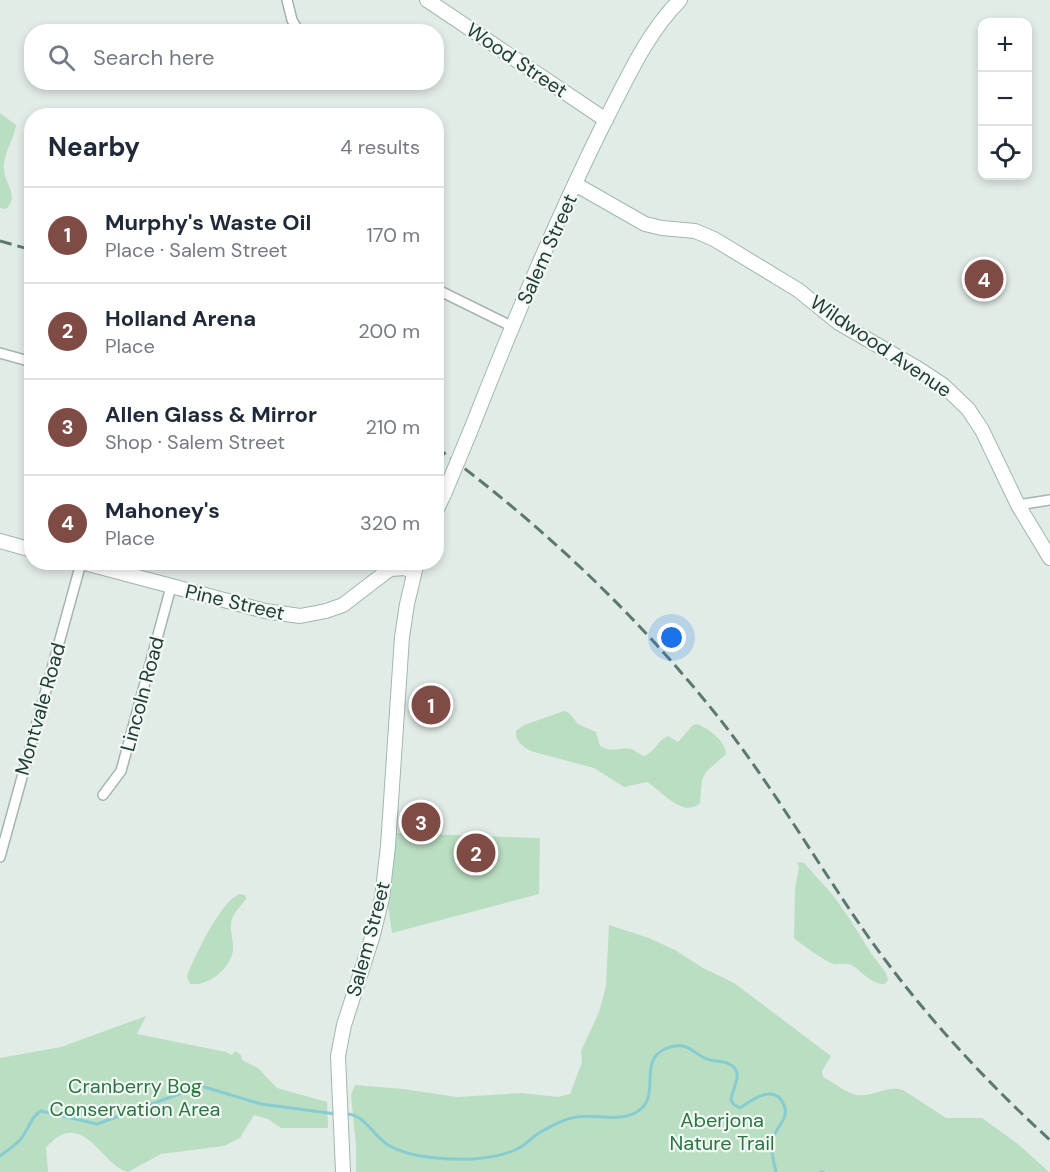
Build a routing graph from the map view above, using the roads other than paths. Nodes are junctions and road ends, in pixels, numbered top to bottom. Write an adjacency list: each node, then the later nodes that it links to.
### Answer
1 (287, 0): 4 (street)
2 (427, 0): 5 (street, Wood Street)
3 (680, 0): 5 (street, Salem Street)
4 (294, 24)
5 (606, 120): 6 (street, Salem Street)
6 (575, 184): 8 (street, Salem Street); 13 (street, Wildwood Avenue)
7 (444, 293): 8 (street)
8 (513, 327): 11 (street, Salem Street, bridge)
9 (0, 353): 10 (street)
10 (24, 360)
11 (444, 494)
12 (1050, 500): 13 (street)
13 (1018, 505): 16 (street, Wildwood Avenue)
14 (0, 542): 15 (street)
15 (24, 548)
16 (1050, 558)
17 (79, 570): 23 (street, Montvale Road)
18 (110, 570): 21 (street, Pine Street)
19 (380, 570): 21 (street, Pine Street)
20 (415, 570): 24 (street, Salem Street)
21 (171, 587): 22 (street, Lincoln Road)
22 (103, 795)
23 (0, 856)
24 (343, 1172)

